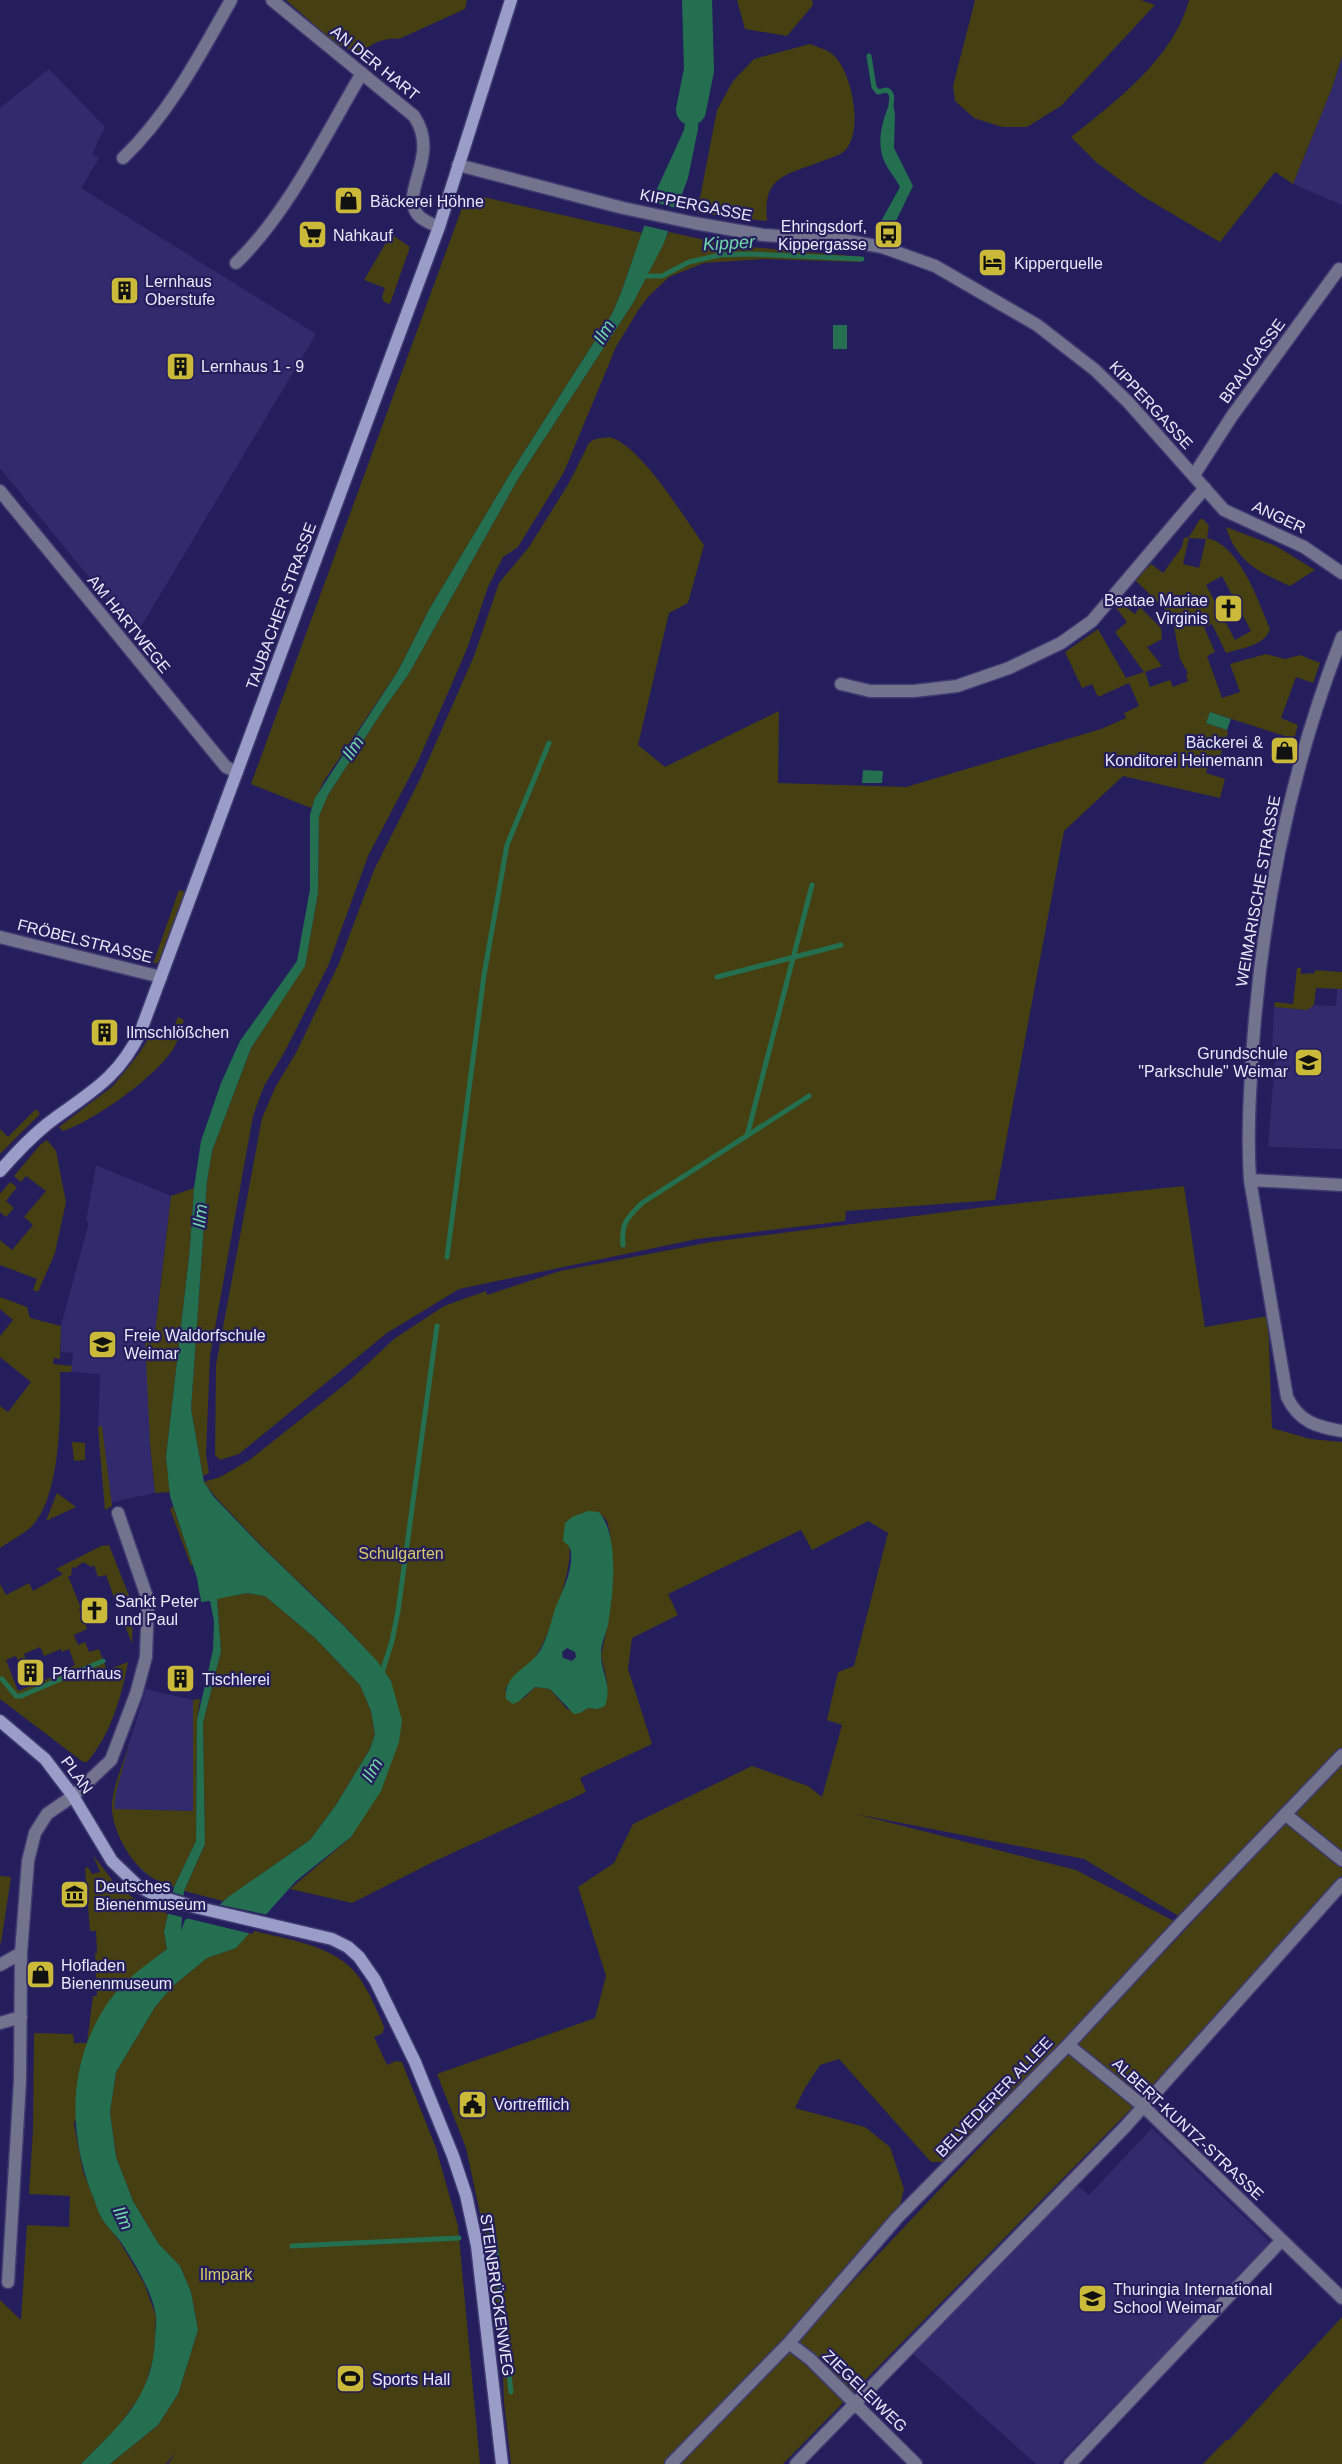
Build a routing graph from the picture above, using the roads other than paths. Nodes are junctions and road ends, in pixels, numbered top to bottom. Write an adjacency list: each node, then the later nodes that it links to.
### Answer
1 (231, 0): 5 (street)
2 (272, 0): 4 (street, AN DER HART)
3 (511, 0): 6 (street, TAUBACHER STRASSE)
4 (362, 73): 7 (street, AN DER HART); 8 (street)
5 (123, 158)
6 (458, 165): 7 (street, TAUBACHER STRASSE); 10 (street, KIPPERGASSE)
7 (439, 227): 16 (street, TAUBACHER STRASSE)
8 (237, 263)
9 (1339, 270): 10 (street, BRAUGASSE)
10 (1194, 475): 11 (street, KIPPERGASSE)
11 (1205, 488): 13 (street, ANGER); 15 (street)
12 (1, 495): 16 (street, AM HARTWEGE)
13 (1342, 573)
14 (1342, 637): 20 (street, WEIMARISCHE STRASSE)
15 (841, 684)
16 (237, 772): 18 (street, TAUBACHER STRASSE)
17 (0, 936): 18 (street, FRÖBELSTRASSE)
18 (161, 977): 19 (street, TAUBACHER STRASSE)
19 (0, 1171)
20 (1250, 1180): 21 (street); 22 (street, WEIMARISCHE STRASSE)
21 (1342, 1185)
22 (1342, 1431)
23 (118, 1513): 26 (street)
24 (0, 1721): 26 (street, PLAN)
25 (1342, 1755): 27 (street, BELVEDERER ALLEE)
26 (73, 1796): 28 (street, PLAN); 31 (street)
27 (1285, 1814): 29 (street); 35 (street, BELVEDERER ALLEE)
28 (112, 1860): 42 (street, STEINBRÜCKENWEG)
29 (1342, 1860)
30 (1342, 1884): 36 (street)
31 (21, 1953): 32 (street); 33 (street)
32 (0, 1965)
33 (21, 2017): 34 (street); 38 (street)
34 (0, 2023)
35 (1068, 2045): 36 (street, ALBERT-KUNTZ-STRASSE); 40 (street, BELVEDERER ALLEE)
36 (1143, 2106): 37 (street, ALBERT-KUNTZ-STRASSE); 41 (street)
37 (1282, 2240): 39 (street, ALBERT-KUNTZ-STRASSE); 46 (street)
38 (8, 2282)
39 (1342, 2298)
40 (789, 2343): 41 (street, ZIEGELEIWEG); 43 (street, BELVEDERER ALLEE)
41 (855, 2405): 44 (street); 45 (street, ZIEGELEIWEG)
42 (502, 2464)
43 (671, 2464)
44 (796, 2464)
45 (916, 2464)
46 (1070, 2464)

